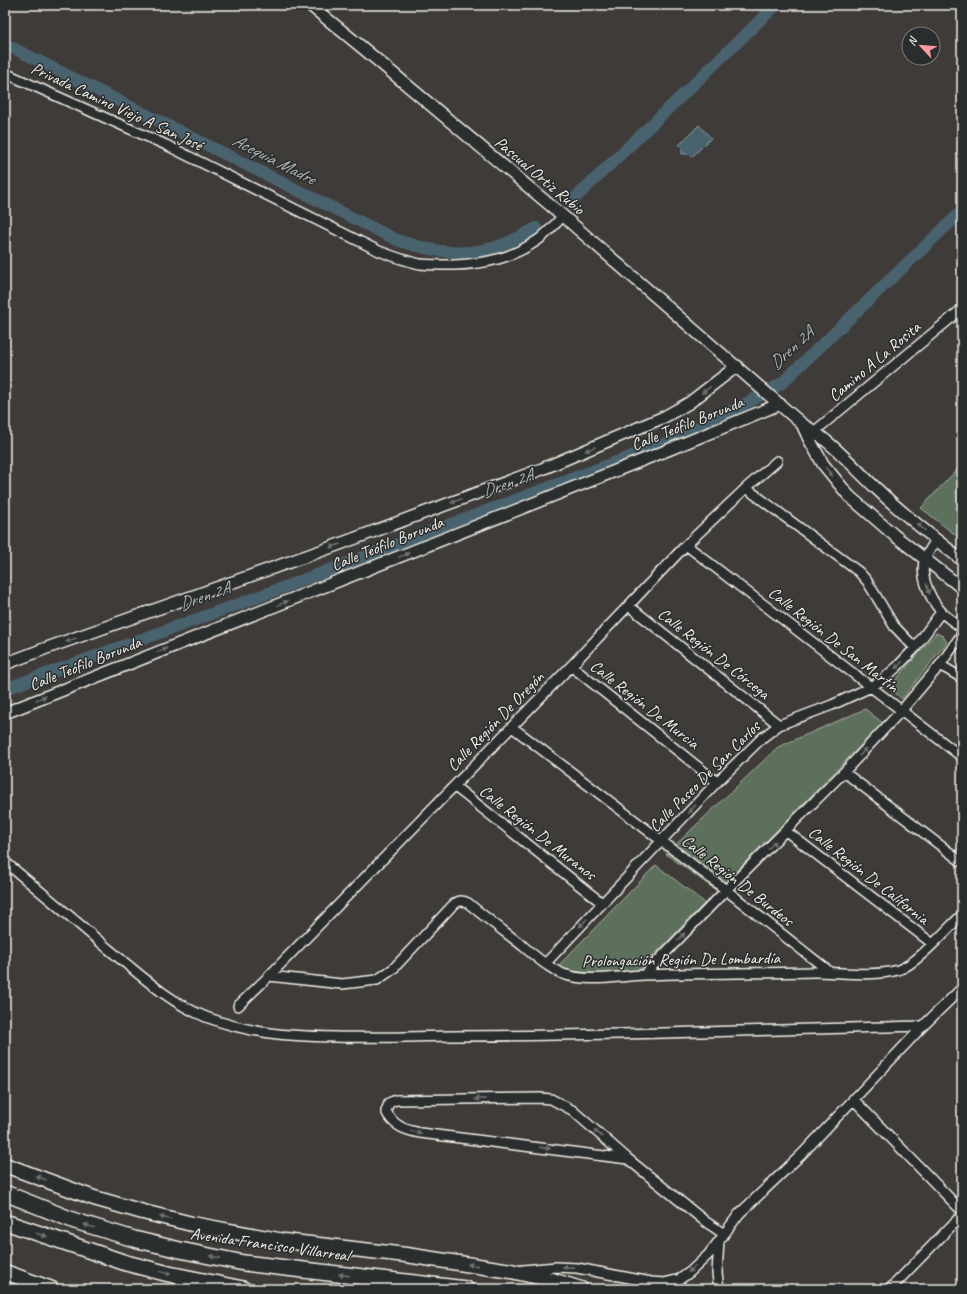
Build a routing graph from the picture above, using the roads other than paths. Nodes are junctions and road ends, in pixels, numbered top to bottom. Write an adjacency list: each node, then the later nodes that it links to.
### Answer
1 (310, 5): 3 (street, Pascual Ortiz Rubio)
2 (5, 73): 3 (street, Privada Camino Viejo A San José)
3 (563, 216): 5 (street, Pascual Ortiz Rubio)
4 (962, 309): 7 (street, Camino A La Rosita)
5 (737, 366): 6 (street, Pascual Ortiz Rubio); 20 (street, Calle Teófilo Borunda, one-way to 20)
6 (780, 404): 7 (street, Pascual Ortiz Rubio); 26 (street, Calle Teófilo Borunda, one-way to 6)
7 (812, 435): 10 (street, one-way to 7); 12 (street, one-way to 12)
8 (777, 461): 9 (street, Calle Región De Oregón)
9 (746, 488): 11 (street, Calle Región De Oregón); 19 (street)
10 (936, 540): 12 (street); 13 (street)
11 (686, 545): 15 (street, Calle Región De Oregón); 24 (street, Calle Región De San Martín)
12 (924, 560): 14 (street); 16 (street, one-way to 16)
13 (962, 560)
14 (962, 588)
15 (629, 606): 22 (street, Calle Región De Oregón); 27 (street, Calle Región De Córcega)
16 (941, 612): 17 (street); 19 (street, Calle Paseo De San Carlos)
17 (962, 628)
18 (962, 634): 21 (street)
19 (915, 648): 24 (street, Calle Paseo De San Carlos, one-way to 24)
20 (5, 664)
21 (940, 665): 23 (street); 25 (street)
22 (571, 666): 28 (street, Calle Región De Oregón); 31 (street, Calle Región De Murcia)
23 (962, 678)
24 (870, 687): 25 (street, Calle Región De San Martín); 27 (street, Calle Paseo De San Carlos)
25 (901, 711): 29 (street, Calle Región De San Martín); 30 (street, one-way to 25)
26 (5, 713)
27 (779, 725): 31 (street, Calle Paseo De San Carlos)
28 (512, 727): 32 (street, Calle Región De Oregón); 34 (street, Calle Región De Burdeos)
29 (962, 758)
30 (844, 772): 33 (street); 36 (street)
31 (717, 782): 34 (street, Calle Paseo De San Carlos, one-way to 34)
32 (454, 786): 38 (street, Calle Región De Muranos); 44 (street, Calle Región De Oregón)
33 (786, 831): 37 (street, one-way to 33); 40 (street, Calle Región De California)
34 (662, 841): 37 (street, Calle Región De Burdeos); 38 (street, Calle Paseo De San Carlos)
35 (5, 862): 47 (street)
36 (962, 862)
37 (726, 890): 42 (street, Calle Región De Burdeos); 43 (street, one-way to 37)
38 (602, 903): 41 (street, Calle Paseo De San Carlos, one-way to 41)
39 (962, 915): 40 (street, Prolongación Región De Lombardía)
40 (933, 944): 42 (street, Prolongación Región De Lombardía)
41 (545, 964): 43 (street, Prolongación Región De Lombardía); 44 (street, Prolongación Región De Lombardía)
42 (830, 972): 43 (street, Prolongación Región De Lombardía)
43 (644, 975)
44 (269, 976): 46 (street, Calle Región De Oregón)
45 (962, 988): 47 (street)
46 (238, 1006)
47 (923, 1026): 48 (street)
48 (853, 1099): 52 (street); 55 (street)
49 (628, 1159): 49 (street, one-way to 49); 55 (street)
50 (5, 1165): 56 (main road, one-way to 50)
51 (5, 1193): 60 (highway, Avenida Francisco Villarreal, one-way to 51)
52 (962, 1211)
53 (962, 1215): 63 (street)
54 (5, 1222): 59 (highway, one-way to 59)
55 (722, 1238): 56 (street, one-way to 56); 62 (street)
56 (511, 1271): 61 (main road)
57 (5, 1272): 58 (main road)
58 (52, 1289)
59 (243, 1289)
60 (466, 1289)
61 (582, 1289)
62 (719, 1289)
63 (890, 1289)

